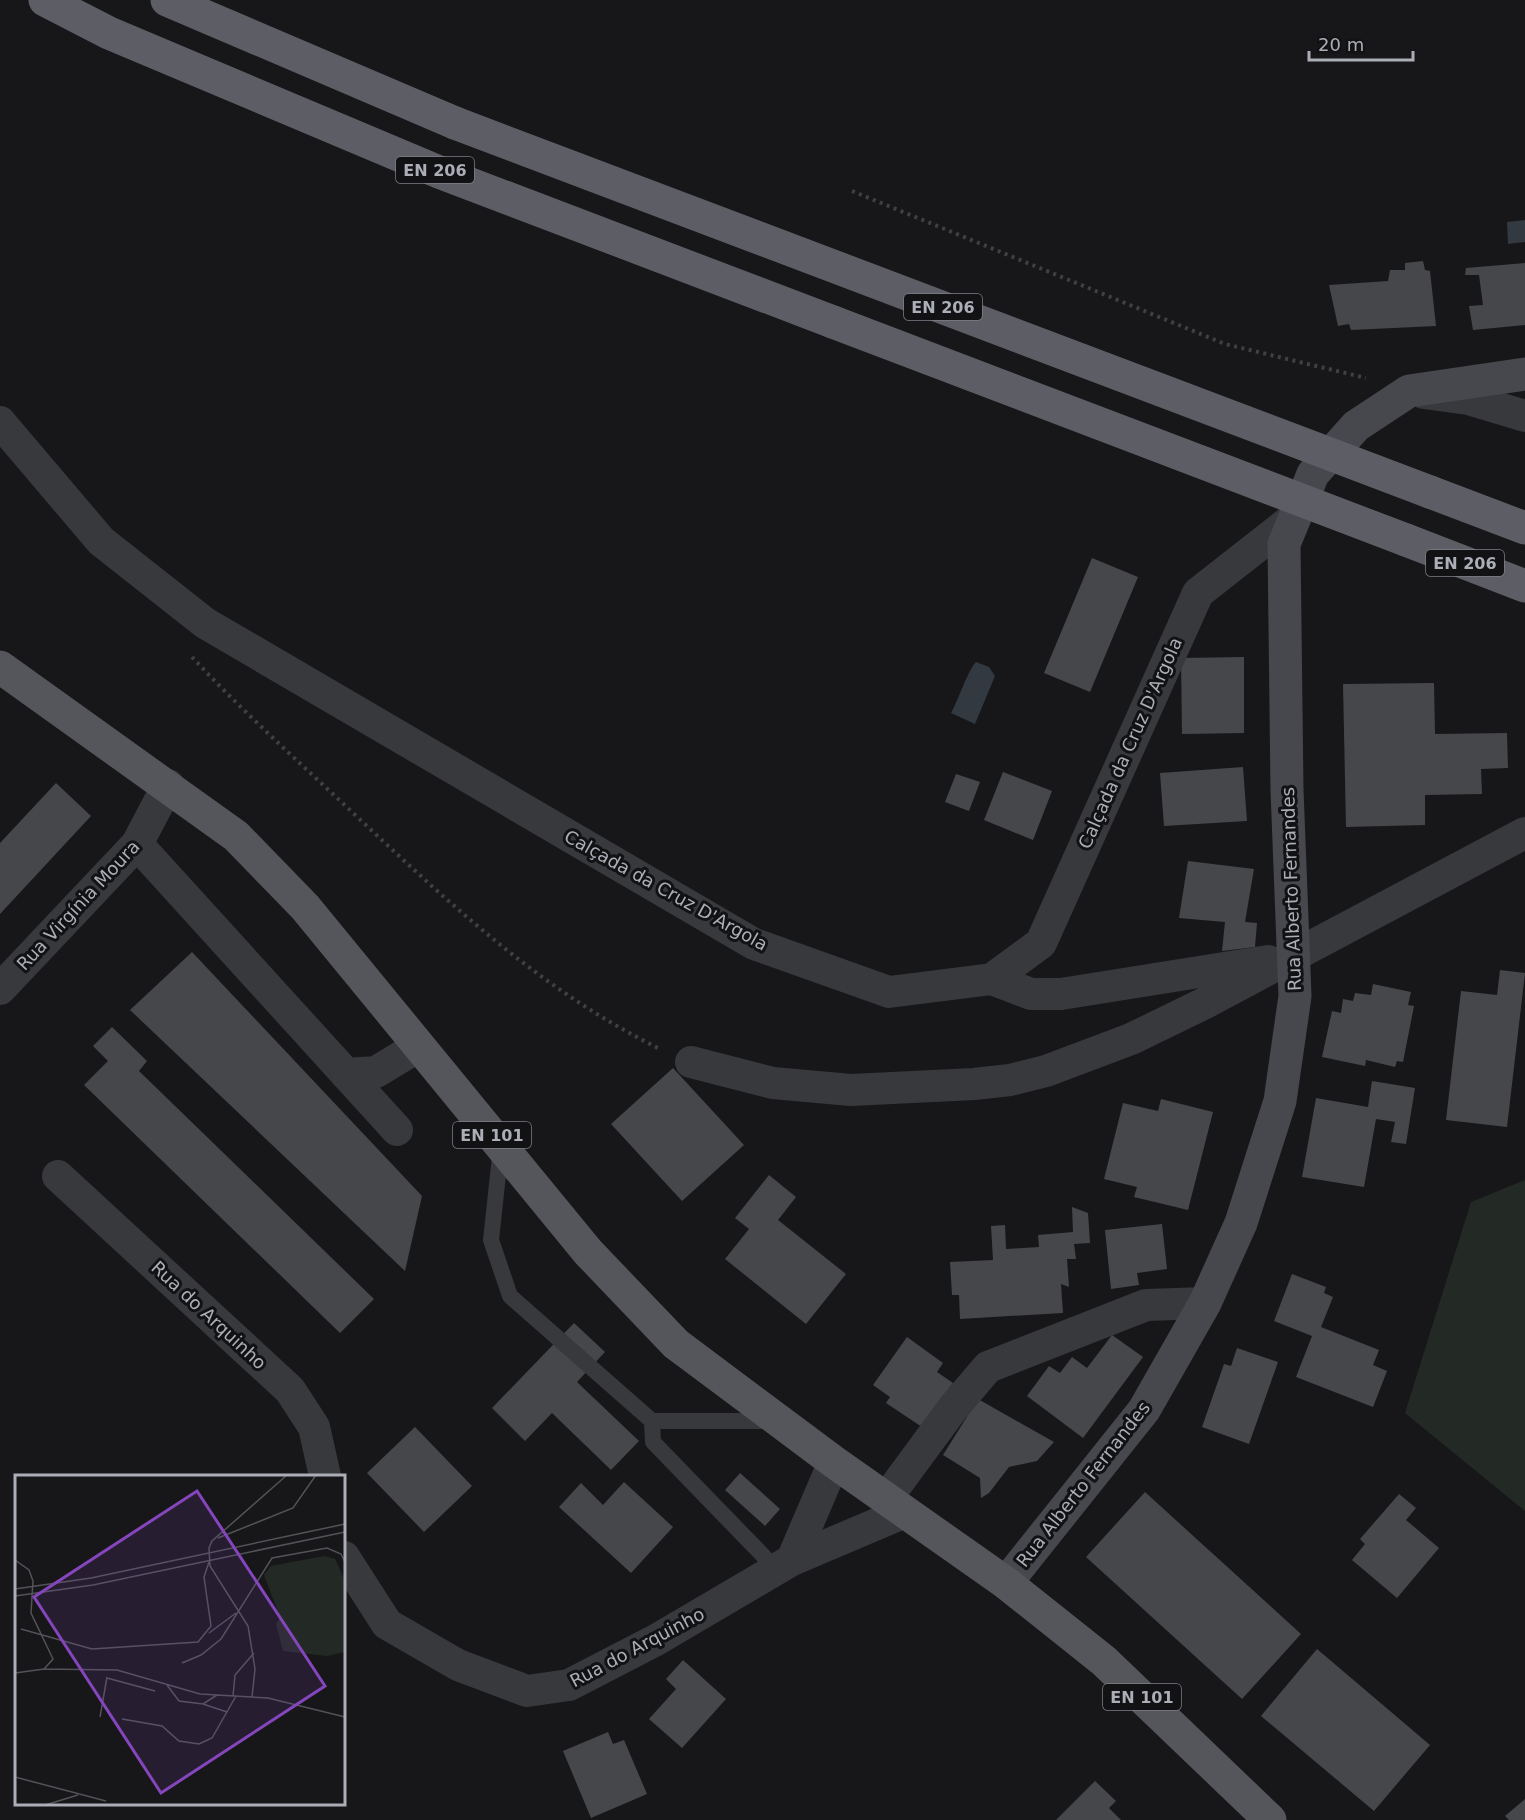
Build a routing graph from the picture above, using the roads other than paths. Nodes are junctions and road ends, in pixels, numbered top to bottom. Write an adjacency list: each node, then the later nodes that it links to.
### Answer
1 (45, 0): 9 (highway, EN 206, bridge)
2 (167, 0): 8 (highway, EN 206, bridge)
3 (1525, 374): 4 (main road, Rua Alberto Fernandes)
4 (1409, 391): 5 (street); 7 (main road, Rua Alberto Fernandes)
5 (1525, 416)
6 (0, 422): 15 (street, Calçada da Cruz D'Argola)
7 (1295, 517): 14 (main road, Rua Alberto Fernandes); 15 (street, Calçada da Cruz D'Argola)
8 (1525, 528)
9 (1525, 586)
10 (0, 667): 11 (main road, EN 101)
11 (168, 785): 13 (street, Rua Virgínia Moura); 17 (main road, EN 101)
12 (1525, 833): 14 (street)
13 (137, 844): 16 (street, Rua Virgínia Moura); 19 (street)
14 (1295, 956): 15 (street); 18 (street); 23 (main road, Rua Alberto Fernandes)
15 (992, 979)
16 (0, 989)
17 (419, 1046): 19 (street); 21 (main road, EN 101)
18 (692, 1062)
19 (346, 1074): 20 (street)
20 (397, 1130)
21 (501, 1146): 24 (lane); 25 (main road, EN 101)
22 (58, 1176): 27 (street, Rua do Arquinho)
23 (1205, 1303): 28 (street); 31 (main road, Rua Alberto Fernandes)
24 (652, 1421): 25 (lane); 30 (lane)
25 (780, 1421): 26 (main road, EN 101)
26 (834, 1462): 28 (main road, EN 101); 30 (street)
27 (325, 1475)
28 (896, 1506): 30 (street, Rua do Arquinho); 31 (main road, EN 101)
29 (345, 1559): 30 (street, Rua do Arquinho)
30 (784, 1565)
31 (1005, 1583): 32 (main road, EN 101)
32 (1270, 1820)

